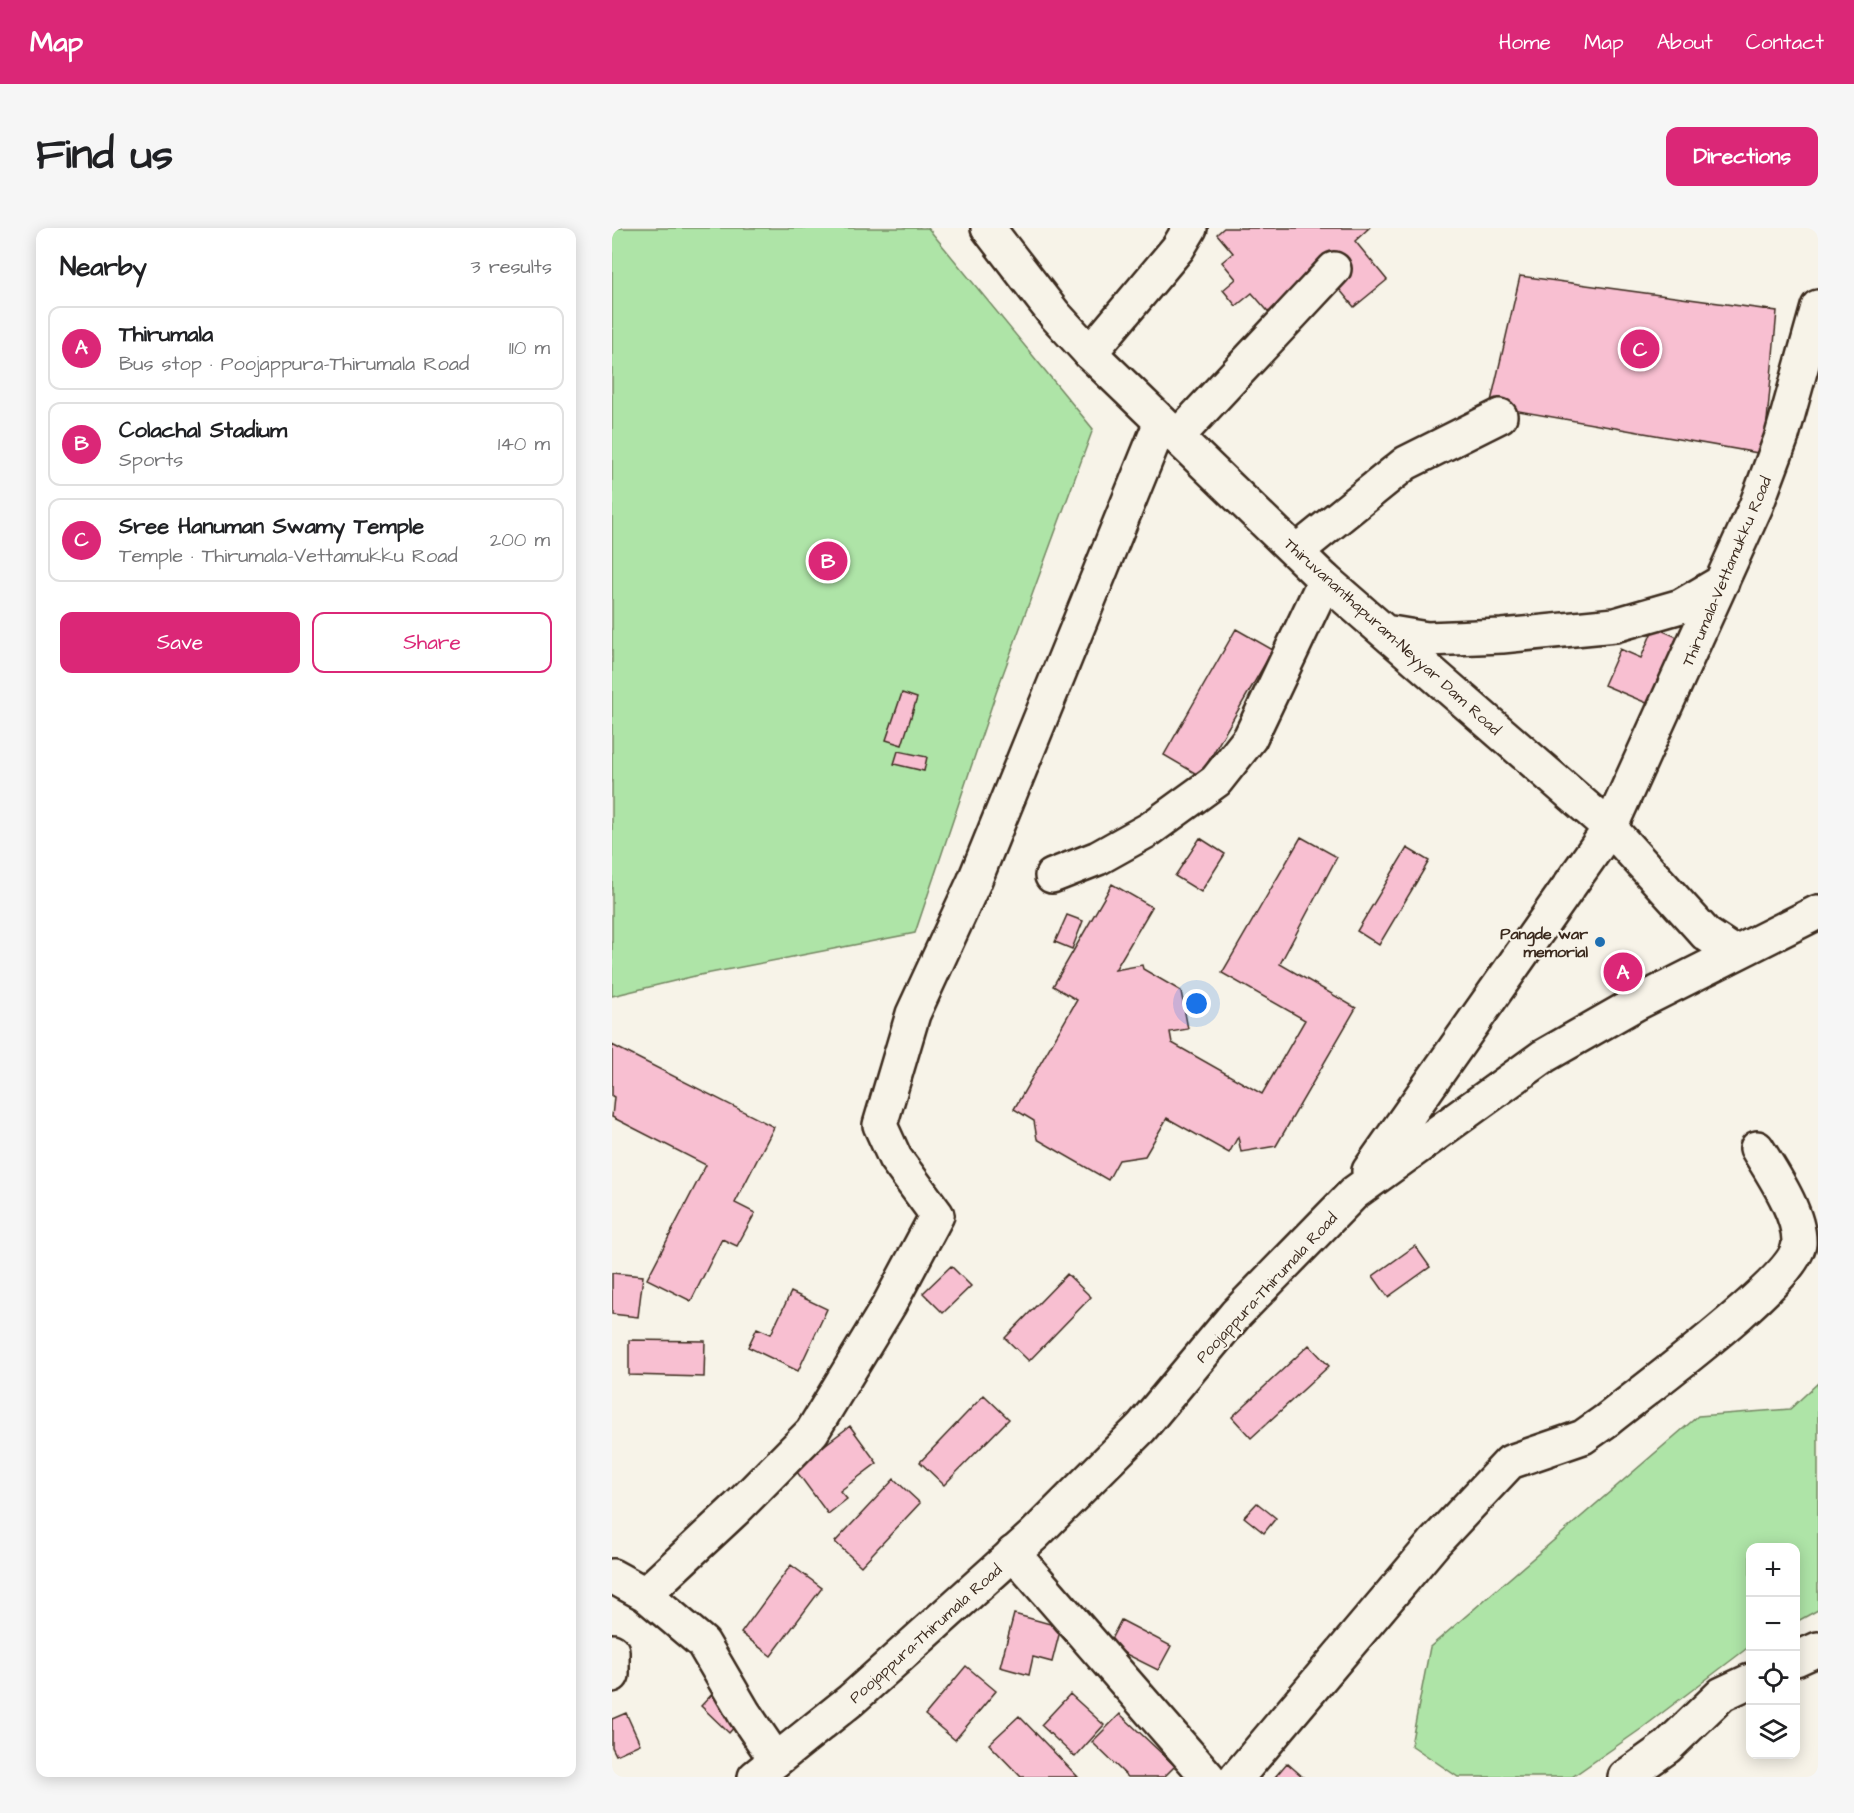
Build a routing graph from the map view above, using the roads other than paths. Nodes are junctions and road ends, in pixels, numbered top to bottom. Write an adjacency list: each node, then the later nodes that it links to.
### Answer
1 (988, 228): 5 (main road, Thiruvananthapuram-Neyyar Dam Road)
2 (1190, 228): 5 (main road)
3 (1334, 269): 7 (main road)
4 (1818, 307): 10 (main road, Thirumala-Vettamukku Road)
5 (1090, 353): 7 (main road, Thiruvananthapuram-Neyyar Dam Road)
6 (1500, 416): 8 (main road)
7 (1169, 429): 8 (main road, Thiruvananthapuram-Neyyar Dam Road); 20 (main road)
8 (1297, 551): 9 (main road, Thiruvananthapuram-Neyyar Dam Road)
9 (1325, 580): 11 (main road, Thiruvananthapuram-Neyyar Dam Road); 13 (main road)
10 (1722, 582): 11 (main road); 12 (main road, Thirumala-Vettamukku Road)
11 (1385, 632): 12 (main road, Thiruvananthapuram-Neyyar Dam Road)
12 (1610, 828): 15 (main road, Thiruvananthapuram-Neyyar Dam Road); 17 (main road, Thirumala-Vettamukku Road)
13 (1052, 876)
14 (1818, 912): 15 (main road, Poojappura-Thirumala Road)
15 (1735, 953): 17 (main road, Poojappura-Thirumala Road)
16 (1757, 1148): 28 (main road)
17 (1354, 1193): 18 (main road, Poojappura-Thirumala Road)
18 (1013, 1553): 26 (main road, Poojappura-Thirumala Road); 27 (main road)
19 (612, 1578): 20 (main road)
20 (645, 1594): 26 (main road)
21 (1818, 1649): 23 (main road)
22 (612, 1651): 24 (main road)
23 (1800, 1657)
24 (612, 1675)
25 (1746, 1683): 29 (main road)
26 (765, 1768)
27 (1208, 1777)
28 (1237, 1777)
29 (1625, 1777)

